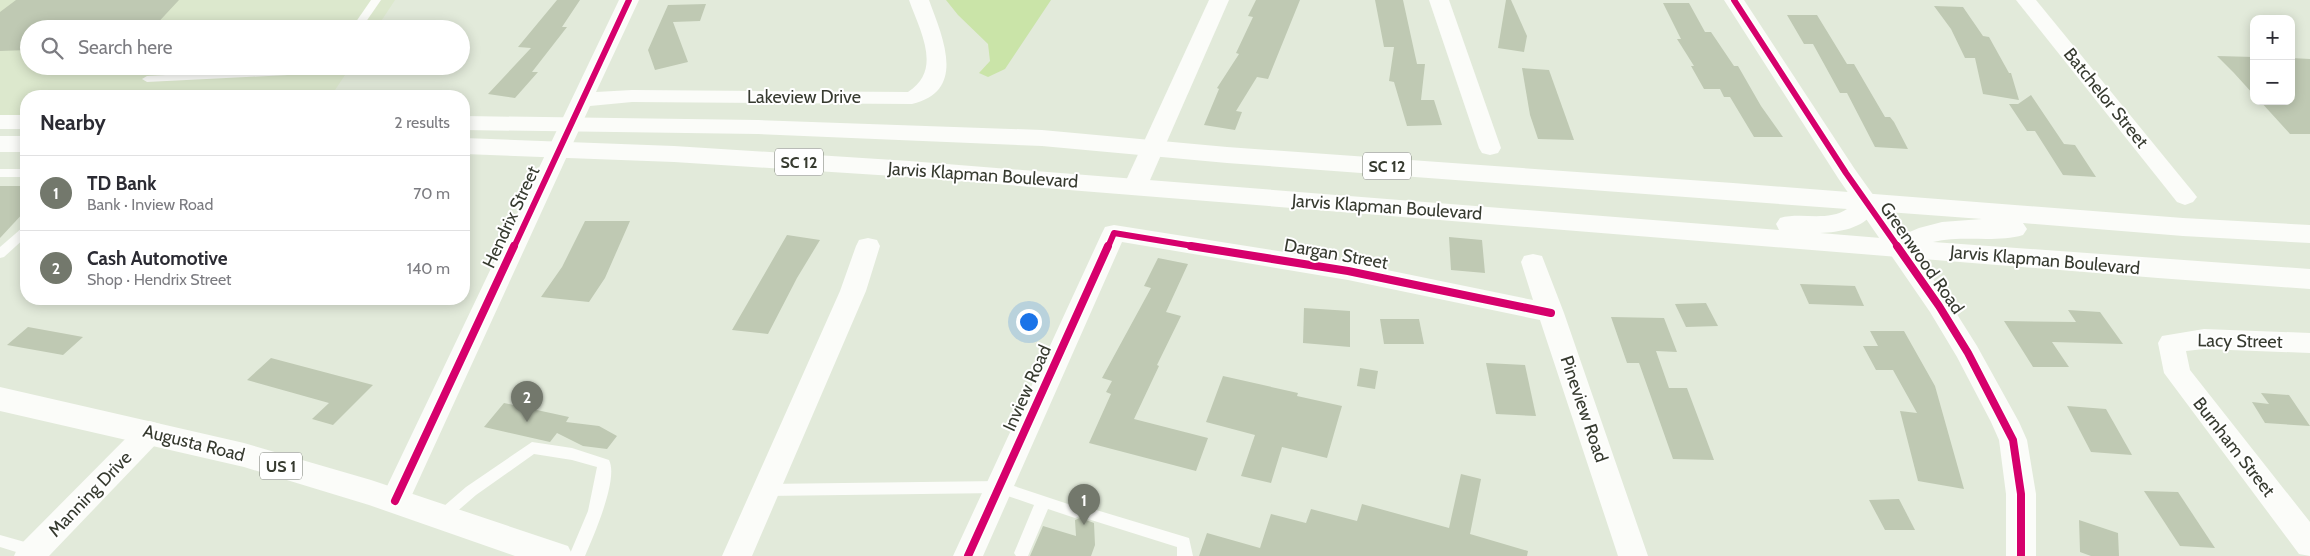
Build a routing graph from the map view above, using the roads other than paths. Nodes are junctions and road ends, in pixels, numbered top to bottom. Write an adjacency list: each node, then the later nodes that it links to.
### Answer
1 (376, 0): 8 (lane)
2 (628, 0): 11 (street, Hendrix Street)
3 (919, 0): 11 (street, Lakeview Drive)
4 (1219, 0): 21 (street)
5 (1438, 0): 19 (street)
6 (1734, 0): 26 (street, Greenwood Road)
7 (2026, 0): 25 (street, Batchelor Street)
8 (362, 20)
9 (227, 75): 10 (lane)
10 (147, 79)
11 (582, 100): 15 (street, Hendrix Street)
12 (0, 122): 13 (main road)
13 (20, 122)
14 (470, 123): 15 (main road, Jarvis Klapman Boulevard / SC 12)
15 (571, 124): 20 (street, Hendrix Street); 21 (main road, Jarvis Klapman Boulevard / SC 12)
16 (0, 144): 17 (main road)
17 (20, 144)
18 (470, 146): 20 (main road, Jarvis Klapman Boulevard / SC 12)
19 (1490, 148)
20 (559, 149): 24 (main road, Jarvis Klapman Boulevard / SC 12); 44 (street, Hendrix Street)
21 (1151, 149): 24 (street); 26 (main road, Jarvis Klapman Boulevard / SC 12)
22 (0, 173): 23 (lane)
23 (20, 173)
24 (1135, 187): 27 (main road, Jarvis Klapman Boulevard / SC 12)
25 (2185, 197)
26 (1866, 202): 27 (main road); 28 (main road, Jarvis Klapman Boulevard / SC 12); 33 (street, Greenwood Road)
27 (1607, 224): 33 (main road, Jarvis Klapman Boulevard / SC 12)
28 (2183, 227): 30 (main road, Jarvis Klapman Boulevard / SC 12); 33 (main road)
29 (1114, 233): 37 (street, Dargan Street); 42 (street, Inview Road)
30 (2310, 234)
31 (20, 236): 34 (lane)
32 (868, 246): 43 (street)
33 (1897, 248): 36 (main road, Jarvis Klapman Boulevard / SC 12); 59 (street, Greenwood Road)
34 (0, 254)
35 (1533, 262): 37 (street, Pineview Road)
36 (2310, 279)
37 (1551, 313): 58 (street, Pineview Road)
38 (2171, 343): 39 (street, Lacy Street); 50 (street, Burnham Street)
39 (2310, 343)
40 (0, 399): 41 (main road, Augusta Road / US 1)
41 (150, 432): 44 (main road, Augusta Road / US 1); 52 (street, Manning Drive)
42 (999, 487): 43 (lane); 45 (lane); 57 (street, Inview Road)
43 (766, 490): 56 (street)
44 (395, 501): 48 (main road, Augusta Road / US 1)
45 (1043, 502): 46 (lane); 53 (lane)
46 (1075, 512)
47 (1093, 515): 51 (lane)
48 (441, 517): 54 (main road, Augusta Road / US 1); 55 (lane)
49 (0, 541): 52 (lane)
50 (2310, 545)
51 (1184, 550)
52 (32, 553)
53 (1022, 553)
54 (556, 556)
55 (577, 556)
56 (737, 556)
57 (968, 556)
58 (1634, 556)
59 (2021, 556)

